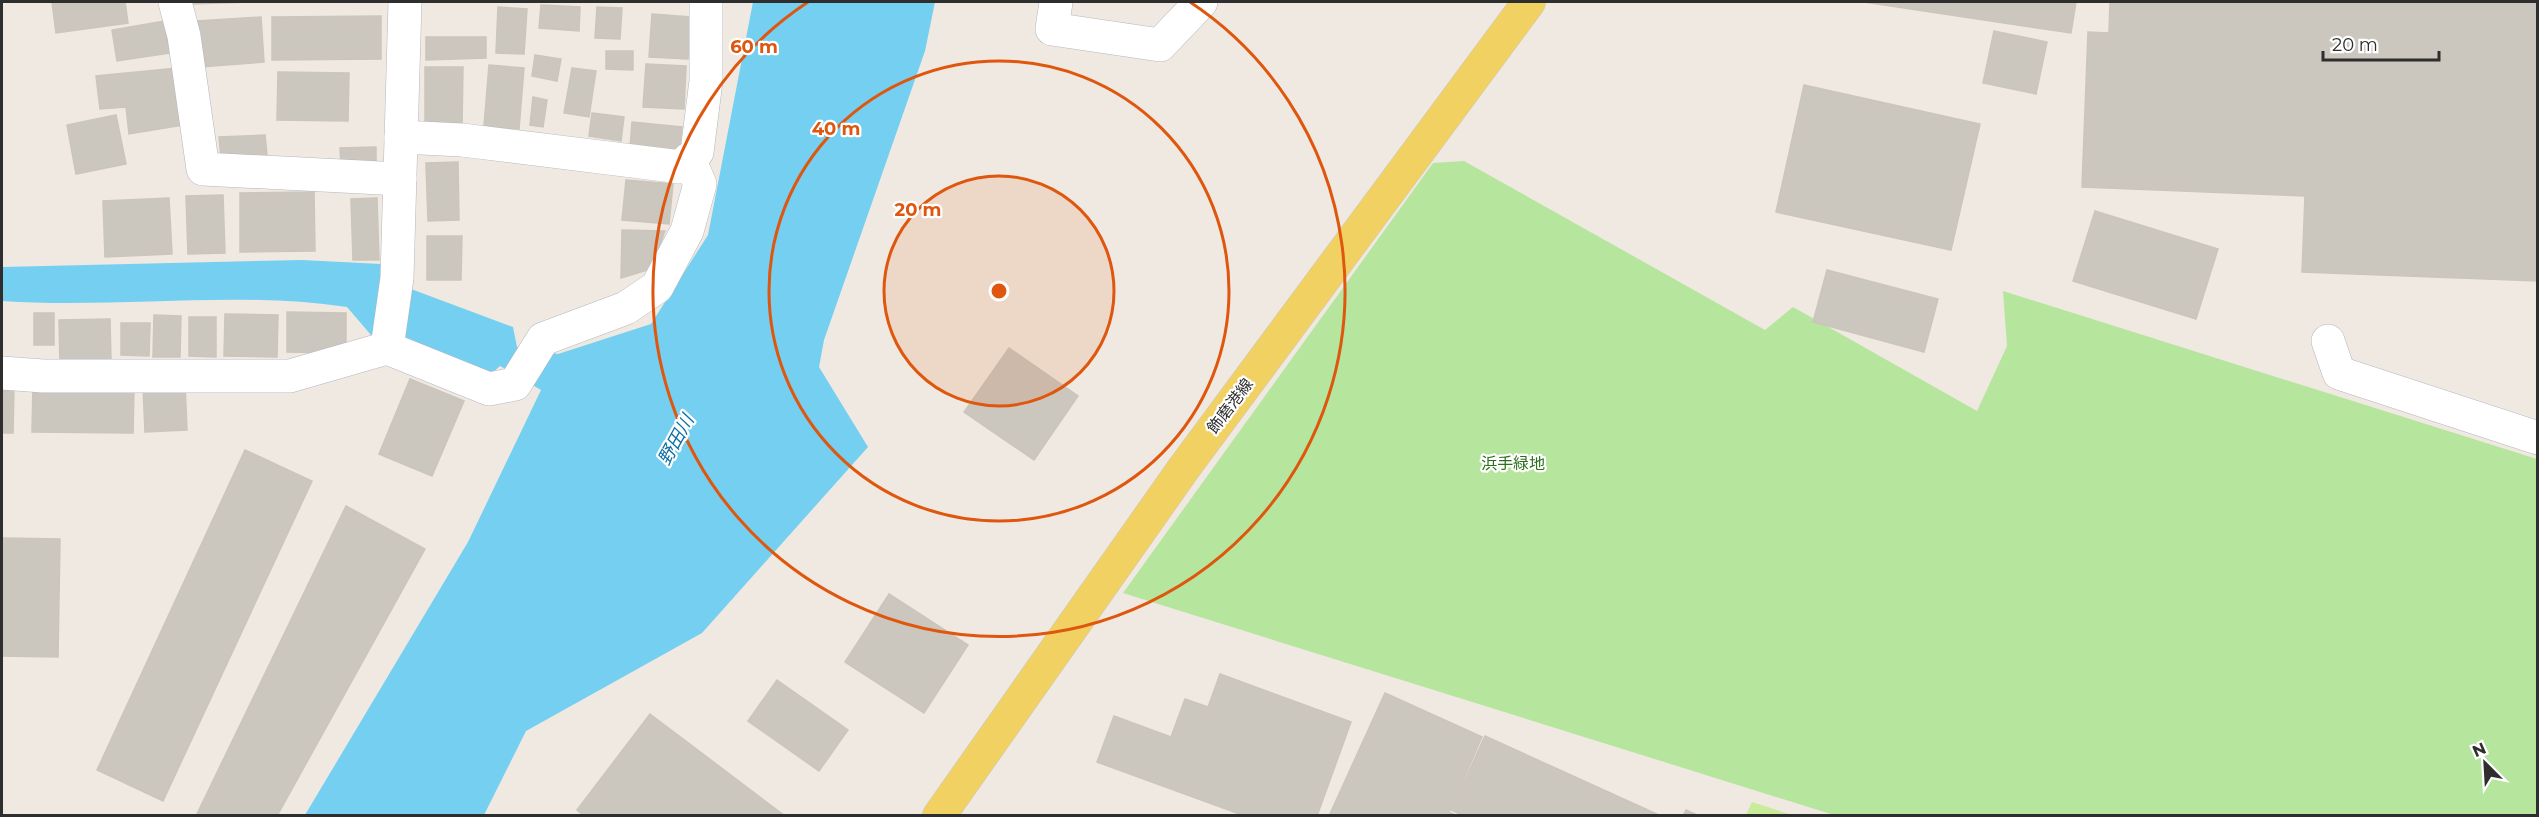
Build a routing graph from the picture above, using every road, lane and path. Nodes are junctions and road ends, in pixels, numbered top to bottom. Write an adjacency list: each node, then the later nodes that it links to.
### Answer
1 (176, 2): 9 (street)
2 (405, 2): 7 (street)
3 (706, 2): 8 (street)
4 (1056, 2): 5 (street)
5 (1201, 2)
6 (1528, 2): 14 (main road, 飾磨港線)
7 (401, 137): 8 (street); 9 (street)
8 (689, 159): 11 (street)
9 (400, 179): 11 (street)
10 (2328, 341): 13 (street)
11 (387, 348): 12 (street)
12 (2, 373)
13 (2538, 438)
14 (939, 816)

